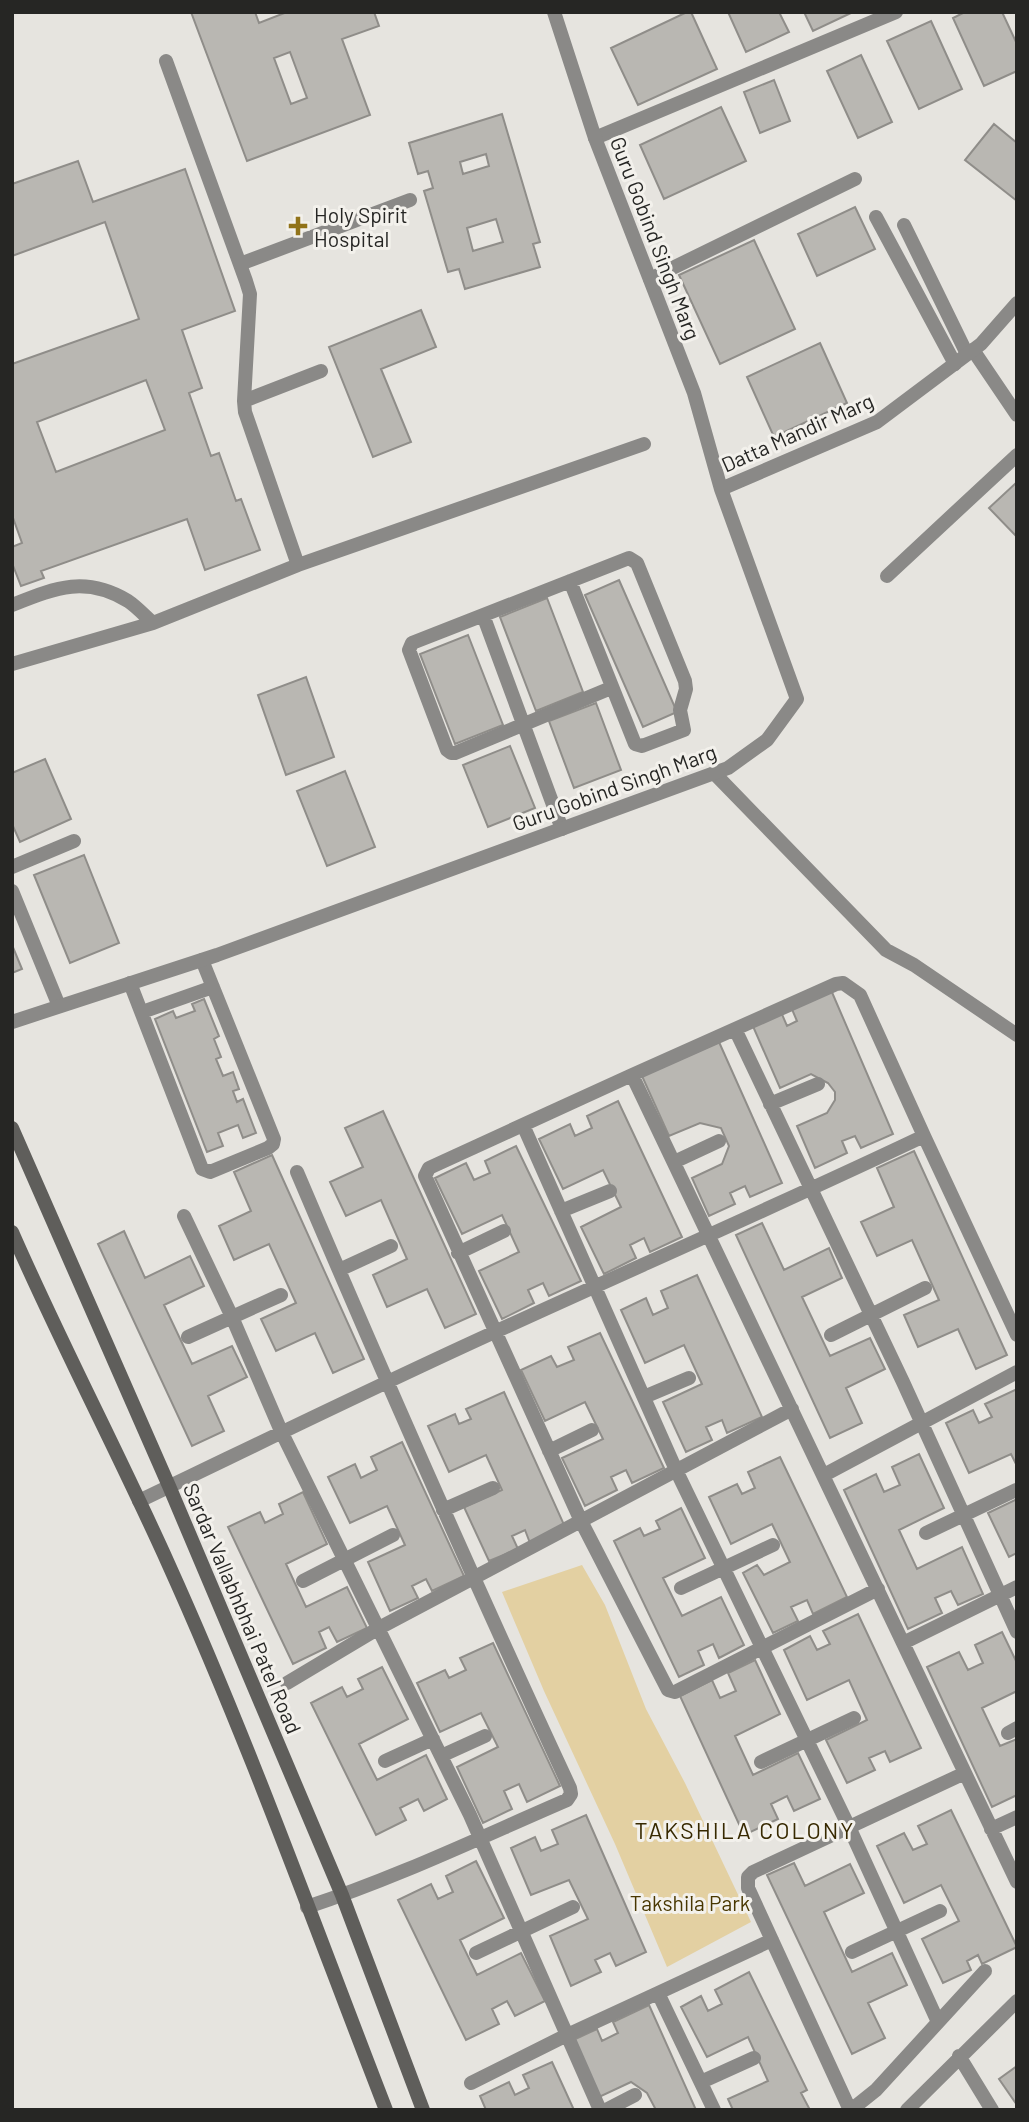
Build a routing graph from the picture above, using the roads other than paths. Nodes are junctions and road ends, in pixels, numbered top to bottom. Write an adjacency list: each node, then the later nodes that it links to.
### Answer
1 (554, 12): 4 (street, Guru Gobind Singh Marg)
2 (896, 12): 4 (street)
3 (166, 61): 9 (street)
4 (595, 138): 10 (street, Guru Gobind Singh Marg)
5 (855, 179): 10 (street)
6 (410, 200): 9 (street)
7 (876, 217): 13 (street)
8 (904, 225): 12 (street)
9 (240, 264): 15 (street)
10 (650, 279): 19 (street, Guru Gobind Singh Marg)
11 (1017, 303): 12 (street, Datta Mandir Marg)
12 (970, 352): 13 (street, Datta Mandir Marg); 16 (street)
13 (955, 363): 19 (street, Datta Mandir Marg)
14 (321, 371): 15 (street)
15 (244, 401): 20 (street)
16 (1017, 415)
17 (644, 444): 20 (street)
18 (1017, 455): 21 (street)
19 (720, 489): 29 (street, Guru Gobind Singh Marg)
20 (298, 565): 25 (street)
21 (887, 576)
22 (570, 581): 24 (street); 27 (street); 27 (street)
23 (12, 606): 25 (street)
24 (483, 615): 28 (street); 28 (street)
25 (153, 623): 26 (street)
26 (12, 664)
27 (611, 688): 28 (street)
28 (523, 724): 30 (street)
29 (714, 773): 30 (street, Guru Gobind Singh Marg); 41 (street)
30 (562, 829): 34 (street, Guru Gobind Singh Marg)
31 (74, 841): 32 (street)
32 (12, 867)
33 (12, 891): 37 (street)
34 (202, 960): 35 (street, Guru Gobind Singh Marg); 36 (street)
35 (131, 983): 37 (street, Guru Gobind Singh Marg); 38 (street)
36 (213, 987): 38 (street); 38 (street)
37 (59, 1006): 39 (street, Guru Gobind Singh Marg)
38 (142, 1012)
39 (12, 1022)
40 (735, 1029): 42 (street); 44 (street); 47 (street)
41 (1017, 1035)
42 (632, 1074): 45 (street); 49 (street)
43 (818, 1084): 44 (street)
44 (770, 1104): 51 (street)
45 (523, 1125): 53 (street); 59 (street)
46 (12, 1128): 81 (main road, Sardar Vallabhbhai Patel Road)
47 (924, 1136): 51 (street); 68 (street)
48 (719, 1141): 49 (street)
49 (674, 1162): 57 (street)
50 (297, 1172): 60 (street)
51 (810, 1190): 57 (street); 64 (street)
52 (610, 1191): 53 (street)
53 (561, 1211): 61 (street)
54 (184, 1216): 65 (street)
55 (504, 1231): 59 (street)
56 (12, 1232): 84 (main road)
57 (709, 1235): 61 (street); 74 (street)
58 (391, 1247): 60 (street)
59 (458, 1253): 66 (street)
60 (339, 1270): 72 (street)
61 (594, 1286): 66 (street); 73 (street)
62 (925, 1288): 64 (street)
63 (281, 1295): 65 (street)
64 (870, 1315): 67 (street); 75 (street)
65 (232, 1317): 69 (street); 77 (street)
66 (495, 1332): 72 (street); 78 (street)
67 (831, 1335)
68 (1017, 1335)
69 (188, 1337)
70 (1017, 1372): 75 (street)
71 (689, 1378): 73 (street)
72 (386, 1382): 77 (street); 85 (street)
73 (643, 1397): 79 (street)
74 (792, 1409): 79 (street); 80 (street)
75 (921, 1423): 80 (street); 86 (street)
76 (592, 1430): 78 (street)
77 (281, 1431): 81 (street); 91 (street)
78 (549, 1451): 87 (street)
79 (677, 1471): 87 (street); 92 (street)
80 (824, 1475): 97 (street)
81 (169, 1486): 84 (street); 117 (main road, Sardar Vallabhbhai Patel Road)
82 (494, 1488): 85 (street)
83 (1016, 1490): 86 (street)
84 (139, 1501): 118 (main road)
85 (443, 1510): 93 (street)
86 (963, 1515): 88 (street); 98 (street)
87 (581, 1521): 93 (street); 102 (street)
88 (926, 1533)
89 (393, 1535): 91 (street)
90 (773, 1545): 92 (street)
91 (345, 1559): 94 (street); 99 (street)
92 (724, 1568): 96 (street); 102 (street)
93 (473, 1578): 99 (street); 115 (street)
94 (303, 1581)
95 (1017, 1587): 98 (street)
96 (681, 1588)
97 (877, 1589): 101 (street); 102 (street)
98 (999, 1595): 100 (street); 101 (street)
99 (379, 1628): 103 (street); 106 (street)
100 (1017, 1632)
101 (903, 1643): 111 (street)
102 (762, 1647): 107 (street)
103 (287, 1684)
104 (854, 1718): 107 (street)
105 (485, 1736): 108 (street)
106 (433, 1739): 108 (street); 109 (street)
107 (806, 1741): 110 (street); 113 (street)
108 (441, 1756): 115 (street)
109 (385, 1761)
110 (761, 1762)
111 (965, 1773): 113 (street); 114 (street)
112 (1017, 1817): 114 (street)
113 (849, 1827): 122 (street); 123 (street)
114 (991, 1829): 116 (street)
115 (480, 1837): 117 (street); 121 (street)
116 (1017, 1882)
117 (342, 1895): 118 (street); 137 (main road, Sardar Vallabhbhai Patel Road)
118 (307, 1907): 136 (main road)
119 (572, 1907): 121 (street)
120 (940, 1911): 122 (street)
121 (522, 1931): 125 (street); 130 (street)
122 (896, 1931): 124 (street); 129 (street)
123 (772, 1940): 127 (street); 141 (street)
124 (852, 1952)
125 (476, 1953)
126 (985, 1971): 129 (street)
127 (658, 1993): 130 (street); 133 (street)
128 (1017, 2001): 131 (street)
129 (938, 2022): 141 (street)
130 (567, 2035): 134 (street); 138 (street)
131 (959, 2056): 142 (street); 143 (street)
132 (754, 2058): 133 (street)
133 (701, 2082): 140 (street)
134 (471, 2083)
135 (635, 2095): 139 (street)
136 (386, 2110)
137 (423, 2110)
138 (600, 2110)
139 (606, 2110)
140 (714, 2110)
141 (851, 2110)
142 (907, 2110)
143 (992, 2110)

